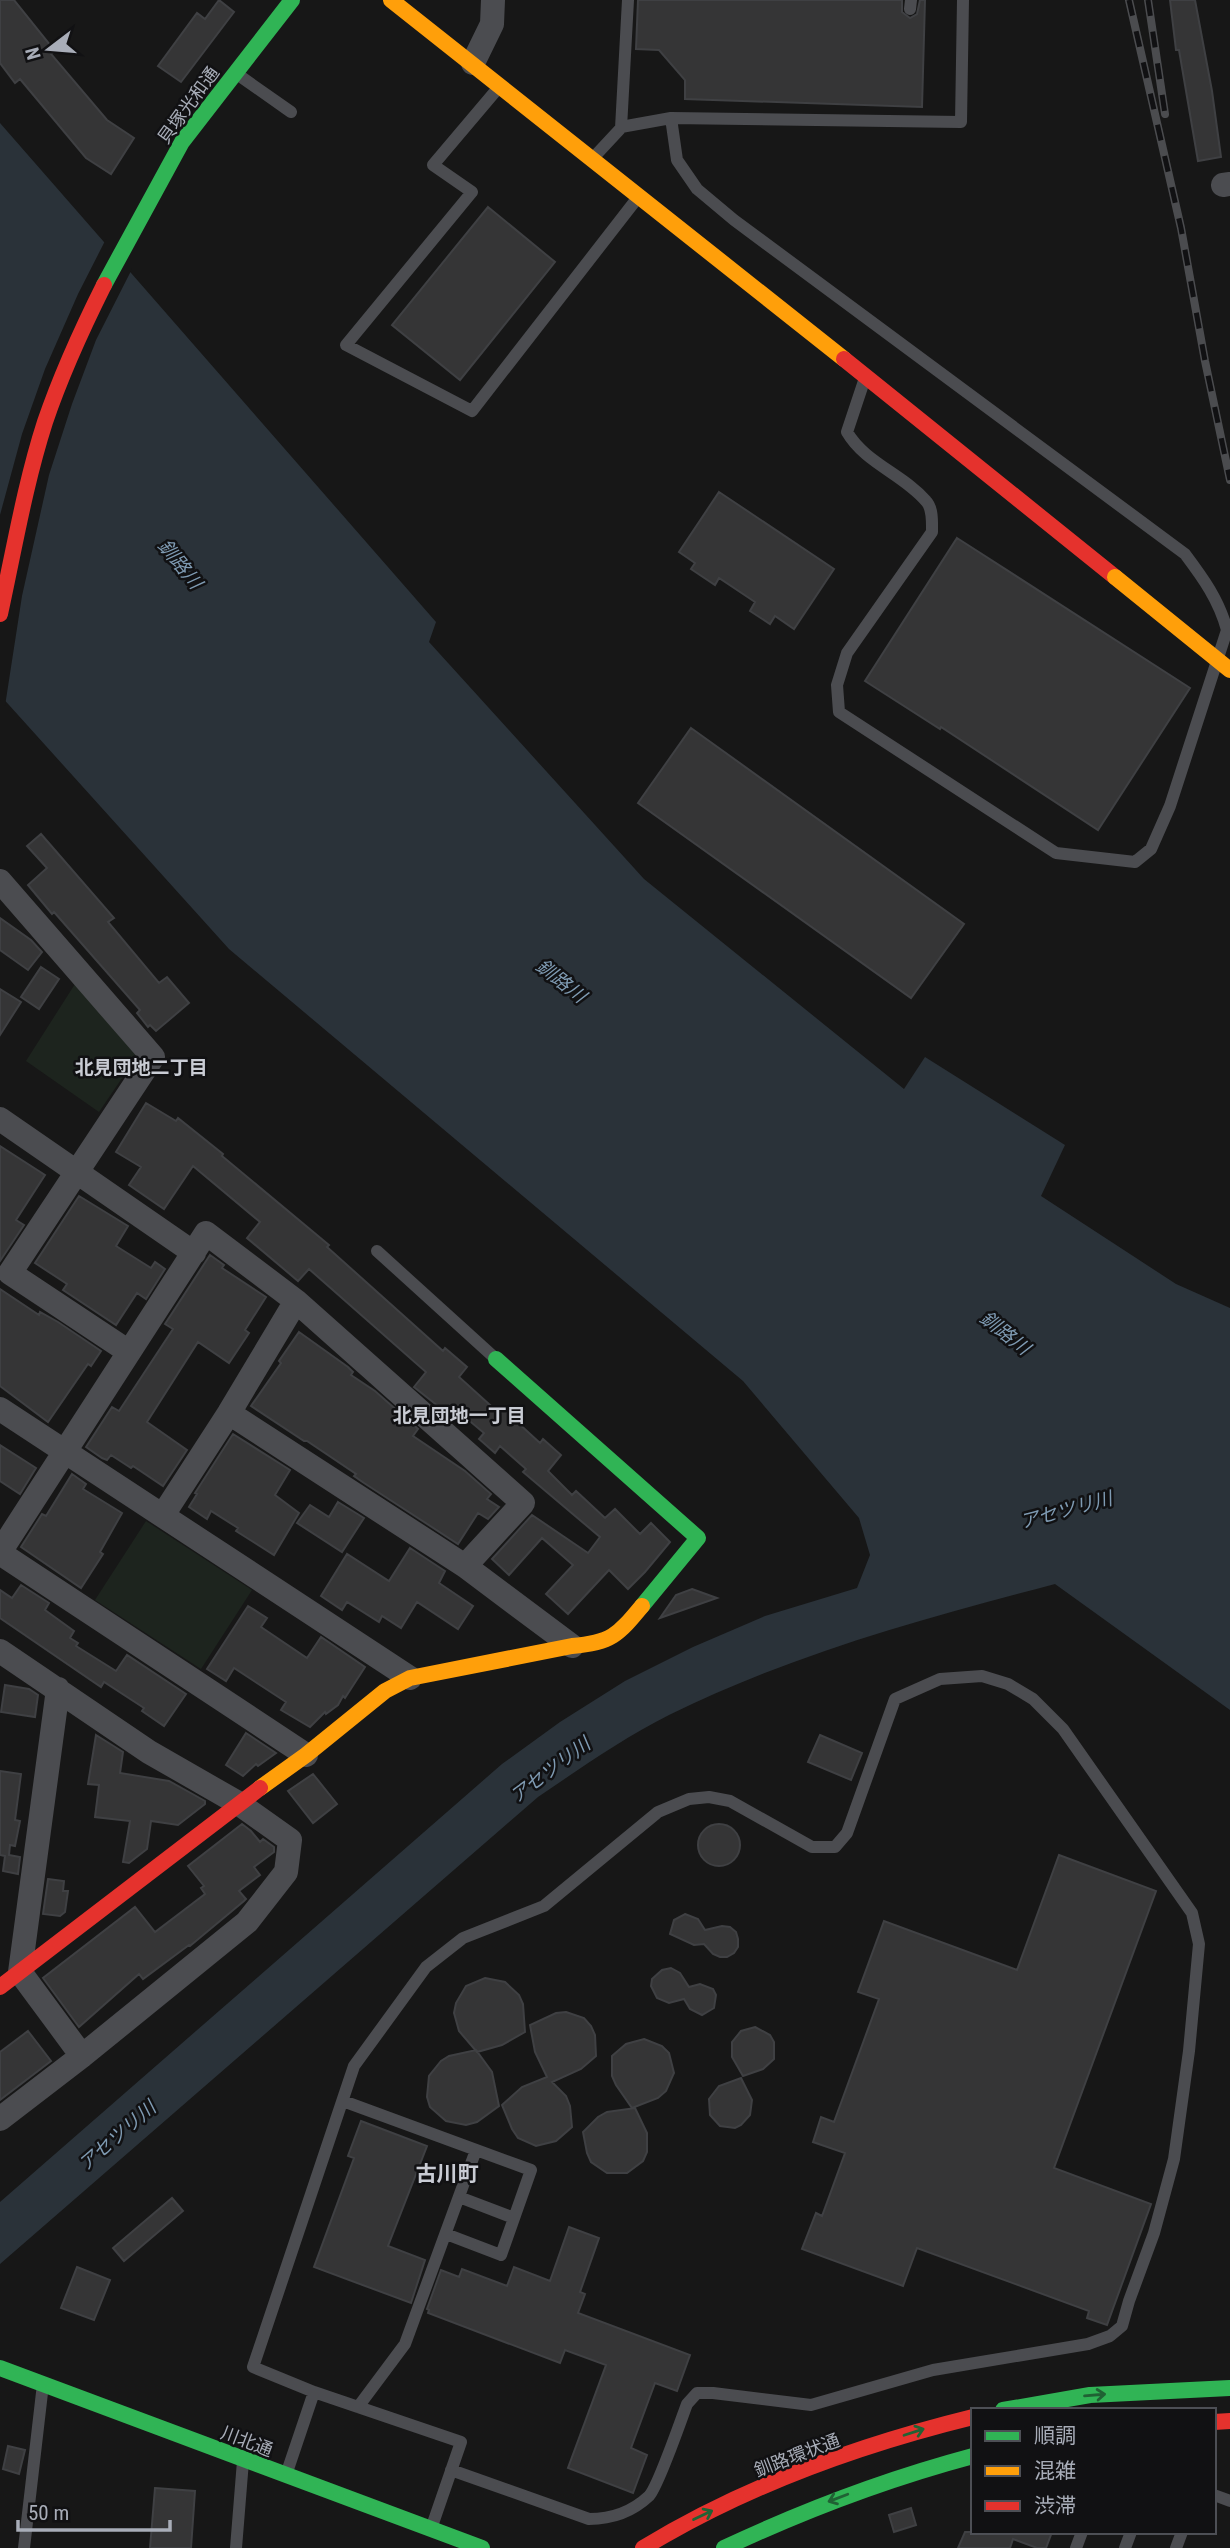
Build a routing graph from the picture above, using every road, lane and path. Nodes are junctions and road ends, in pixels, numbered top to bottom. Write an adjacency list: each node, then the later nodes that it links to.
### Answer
1 (292, 0): 7 (main road, 貝塚光和通)
2 (391, 0): 6 (main road)
3 (493, 0): 6 (street)
4 (628, 0): 11 (lane)
5 (963, 0): 10 (lane)
6 (473, 63): 8 (main road)
7 (234, 73): 9 (lane); 15 (main road, 貝塚光和通)
8 (501, 85): 12 (main road); 13 (lane)
9 (291, 112)
10 (671, 118): 11 (lane); 14 (lane)
11 (621, 127): 12 (lane)
12 (594, 157): 13 (main road)
13 (640, 195): 14 (main road)
14 (864, 378): 16 (main road, bridge)
15 (0, 614)
16 (1230, 670)
17 (0, 881): 19 (street)
18 (0, 1119): 19 (street)
19 (76, 1171): 21 (street); 23 (street)
20 (377, 1251): 24 (lane)
21 (194, 1253): 22 (street); 23 (street)
22 (296, 1301): 26 (street); 30 (street)
23 (129, 1352): 27 (street)
24 (496, 1359): 31 (main road)
25 (0, 1409): 27 (street)
26 (229, 1413): 28 (street); 30 (street)
27 (65, 1452): 28 (street); 29 (street)
28 (163, 1515): 33 (street)
29 (0, 1553): 35 (street)
30 (465, 1566): 31 (street)
31 (572, 1646): 33 (main road)
32 (0, 1650): 34 (street)
33 (410, 1678): 35 (main road)
34 (58, 1689): 36 (street); 37 (street)
35 (306, 1755): 36 (main road)
36 (238, 1803): 37 (main road); 39 (street)
37 (20, 1972): 38 (main road); 39 (street)
38 (0, 1987)
39 (82, 2056): 41 (street)
40 (343, 2101): 42 (lane); 49 (lane); 55 (lane)
41 (0, 2119)
42 (476, 2150): 43 (lane); 44 (lane)
43 (459, 2197): 44 (lane); 45 (lane)
44 (514, 2218): 45 (lane)
45 (446, 2234): 50 (lane)
46 (0, 2368): 47 (main road, 川北通)
47 (43, 2384): 54 (main road, 川北通); 58 (lane)
48 (1230, 2388): 51 (main road, one-way to 48)
49 (314, 2392): 50 (lane); 56 (lane)
50 (358, 2407): 55 (lane)
51 (1015, 2408)
52 (971, 2417): 61 (main road, 釧路環状通, one-way to 52)
53 (971, 2457): 62 (main road, one-way to 62)
54 (243, 2460): 56 (main road, 川北通); 59 (lane)
55 (451, 2470): 57 (lane)
56 (285, 2476): 57 (main road, 川北通)
57 (431, 2529): 60 (main road, 川北通)
58 (24, 2548)
59 (236, 2548)
60 (482, 2548)
61 (643, 2548)
62 (724, 2548)

